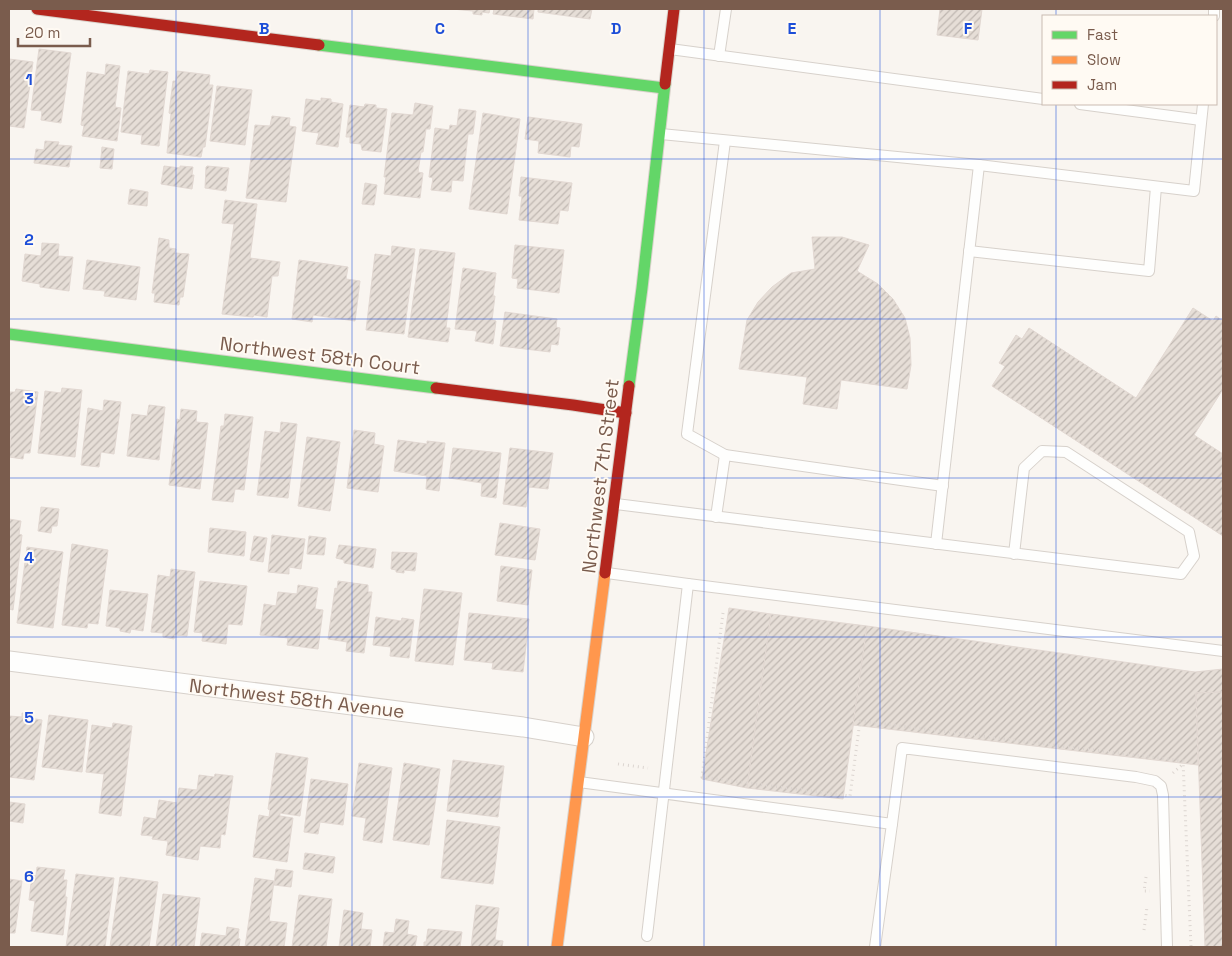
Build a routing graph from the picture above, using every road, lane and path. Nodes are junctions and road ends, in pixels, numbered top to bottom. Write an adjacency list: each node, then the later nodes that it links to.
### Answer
1 (37, 9): 6 (street)
2 (674, 9): 4 (street, Northwest 7th Street)
3 (726, 9): 5 (lane)
4 (669, 48): 5 (lane); 6 (street, Northwest 7th Street)
5 (719, 56): 7 (lane)
6 (664, 88): 11 (street, Northwest 7th Street)
7 (1042, 99)
8 (1088, 105): 10 (lane)
9 (1203, 105): 10 (lane)
10 (1201, 120): 14 (lane)
11 (659, 134): 12 (lane); 17 (street, Northwest 7th Street)
12 (726, 141): 13 (lane); 18 (lane)
13 (979, 165): 14 (lane); 15 (lane)
14 (1156, 186): 15 (lane)
15 (969, 251): 19 (lane)
16 (9, 334): 17 (street, Northwest 58th Court)
17 (626, 413): 20 (street, Northwest 7th Street)
18 (725, 455): 19 (lane); 21 (lane)
19 (943, 486): 22 (lane)
20 (614, 504): 21 (lane); 24 (street, Northwest 7th Street)
21 (716, 517): 22 (lane)
22 (936, 544): 23 (lane)
23 (1014, 554): 23 (lane)
24 (606, 572): 25 (lane); 28 (street, Northwest 7th Street)
25 (688, 584): 26 (lane); 34 (lane)
26 (1223, 651)
27 (9, 661): 28 (street, Northwest 58th Avenue)
28 (584, 737): 33 (street, Northwest 7th Street)
29 (1183, 763): 32 (path)
30 (618, 764): 31 (path)
31 (648, 768)
32 (1170, 776)
33 (579, 782): 34 (lane); 39 (street, Northwest 7th Street)
34 (664, 793): 35 (lane); 38 (lane)
35 (892, 824): 40 (lane); 41 (lane)
36 (1146, 916): 37 (path)
37 (1144, 930)
38 (647, 936)
39 (557, 947)
40 (875, 947)
41 (1167, 947)

